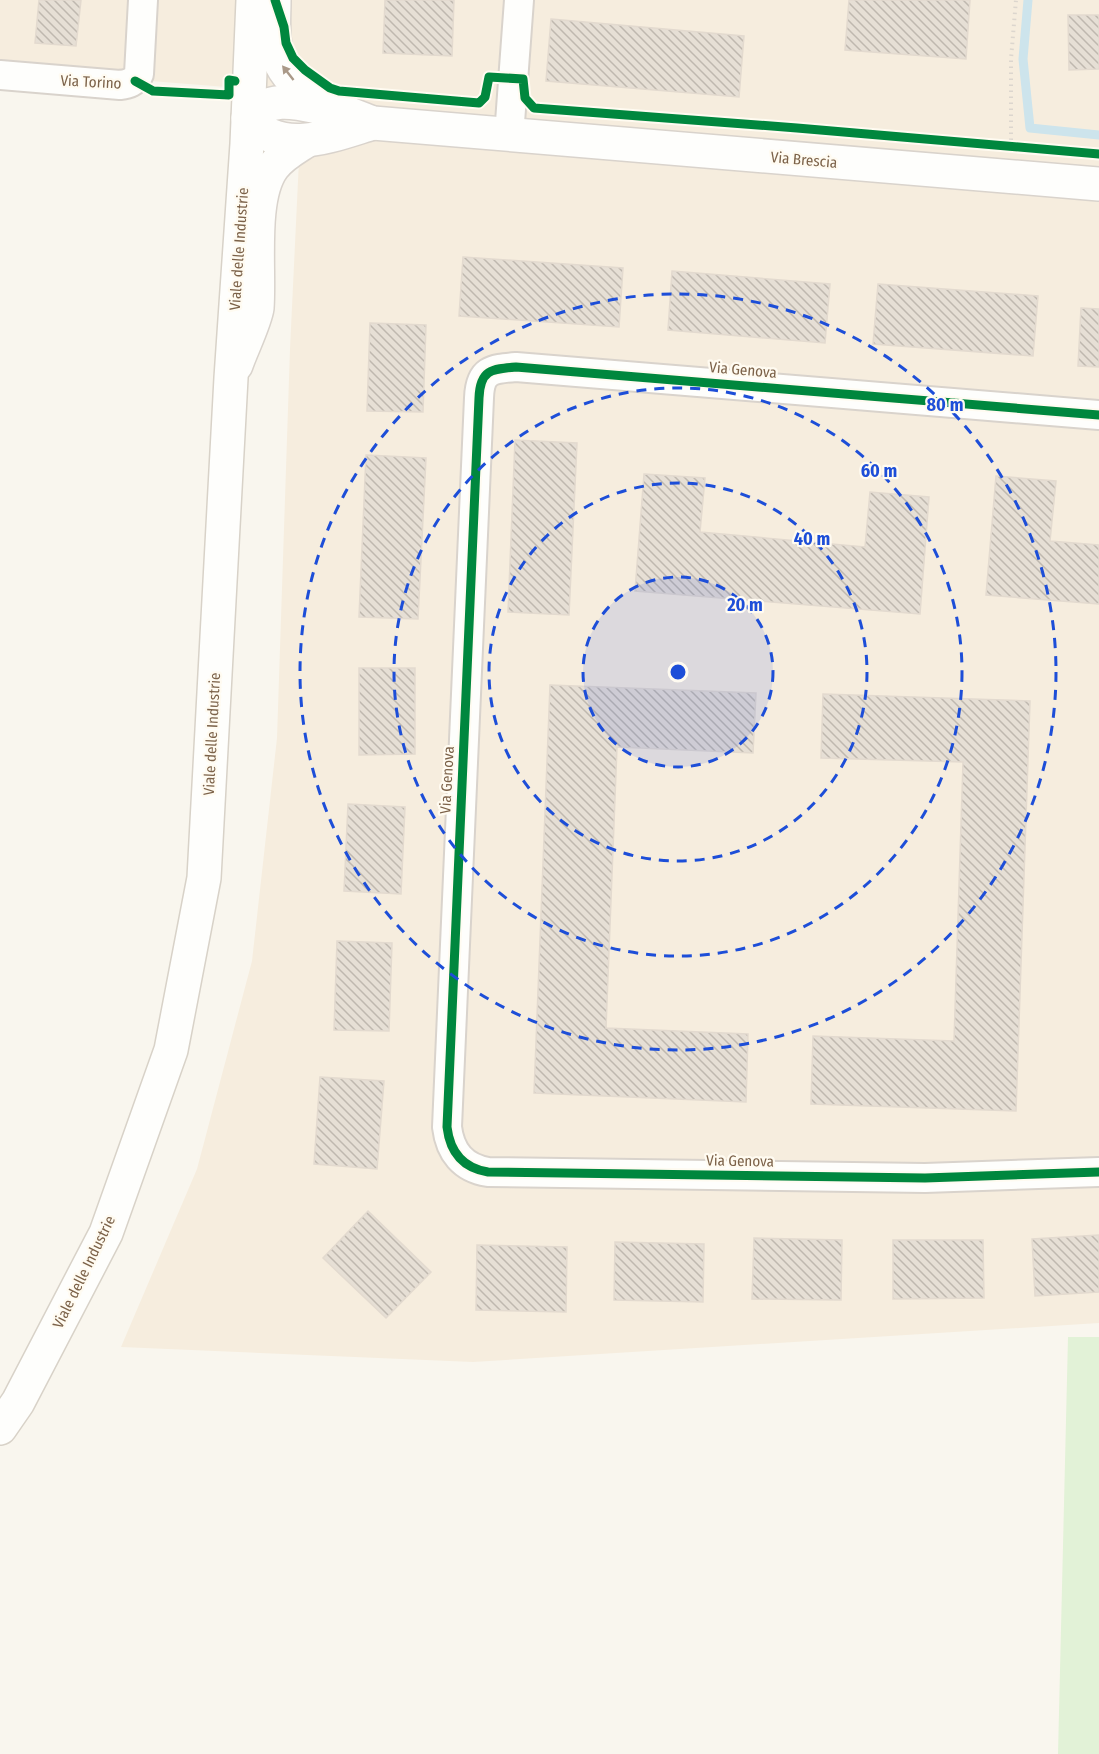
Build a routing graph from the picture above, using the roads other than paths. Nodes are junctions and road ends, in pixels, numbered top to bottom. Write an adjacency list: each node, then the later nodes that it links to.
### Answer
1 (142, 0): 5 (street, Via Torino)
2 (253, 0): 6 (main road, Viale delle Industrie)
3 (274, 0): 7 (main road, Via Brescia, one-way to 3)
4 (519, 0): 8 (street)
5 (0, 75)
6 (248, 118): 7 (main road, Via Brescia); 9 (main road, Via Brescia); 11 (main road, Viale delle Industrie)
7 (363, 119): 8 (main road, Via Brescia); 9 (main road, Via Brescia)
8 (509, 136): 10 (main road, Via Brescia)
9 (306, 141): 11 (main road, Via Brescia)
10 (1099, 184)
11 (231, 378): 14 (main road, Viale delle Industrie)
12 (1099, 415): 13 (street, Via Genova)
13 (1099, 1172)
14 (0, 1428)

